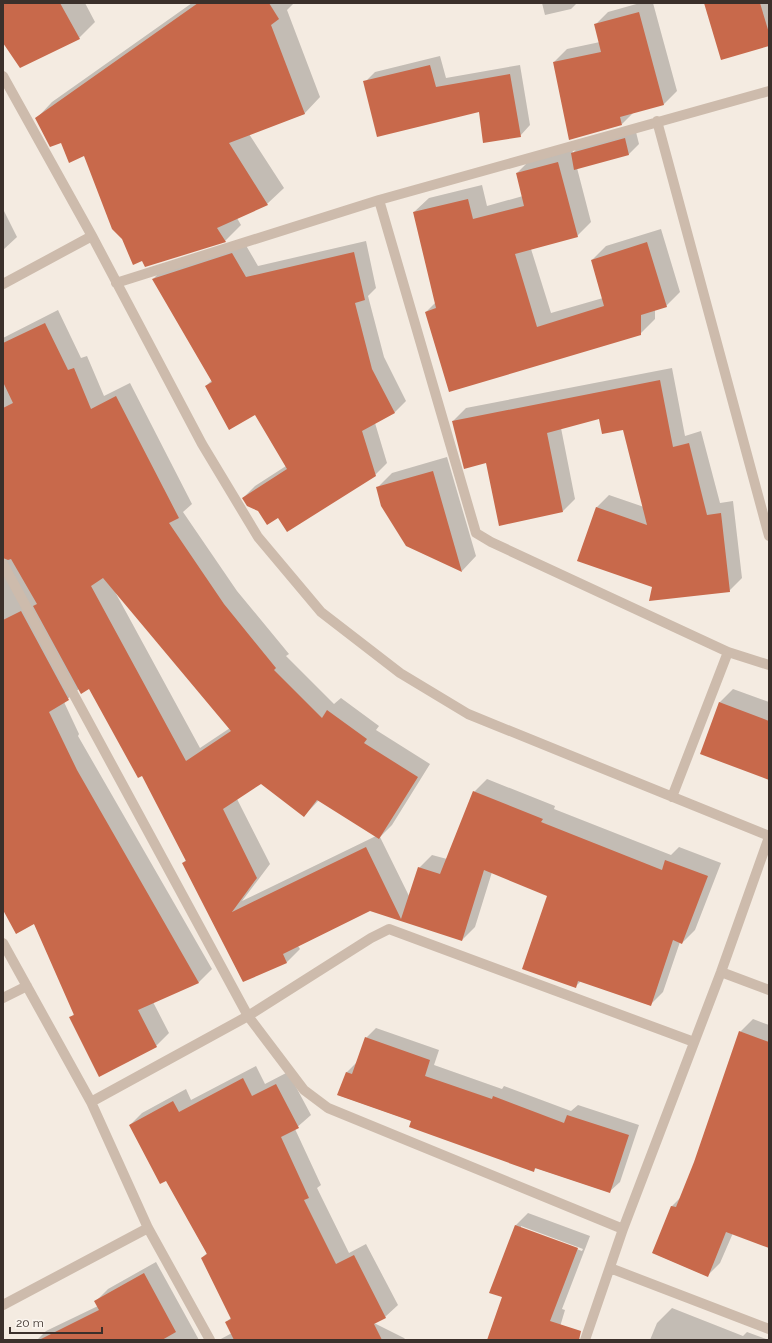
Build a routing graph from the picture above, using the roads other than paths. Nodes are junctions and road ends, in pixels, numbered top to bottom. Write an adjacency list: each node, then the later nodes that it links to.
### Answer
1 (3, 76): 5 (street)
2 (769, 91): 3 (street)
3 (657, 121): 4 (street); 8 (street)
4 (379, 200): 6 (street); 11 (street)
5 (92, 236): 6 (street); 7 (street)
6 (116, 282): 13 (street)
7 (3, 284)
8 (766, 509): 9 (street)
9 (769, 536)
10 (3, 564): 20 (street)
11 (728, 652): 12 (street); 13 (street)
12 (769, 665)
13 (672, 797): 14 (street)
14 (769, 836): 16 (street)
15 (3, 943): 17 (street)
16 (721, 972): 18 (street); 21 (street)
17 (27, 986): 19 (street); 22 (street)
18 (769, 990)
19 (3, 998)
20 (248, 1016): 21 (street); 22 (street); 24 (street)
21 (694, 1042): 24 (street)
22 (91, 1102): 23 (street)
23 (148, 1228): 26 (street); 28 (street)
24 (623, 1229): 25 (street)
25 (610, 1268): 27 (street); 29 (street)
26 (3, 1305)
27 (769, 1329)
28 (210, 1340)
29 (585, 1340)

